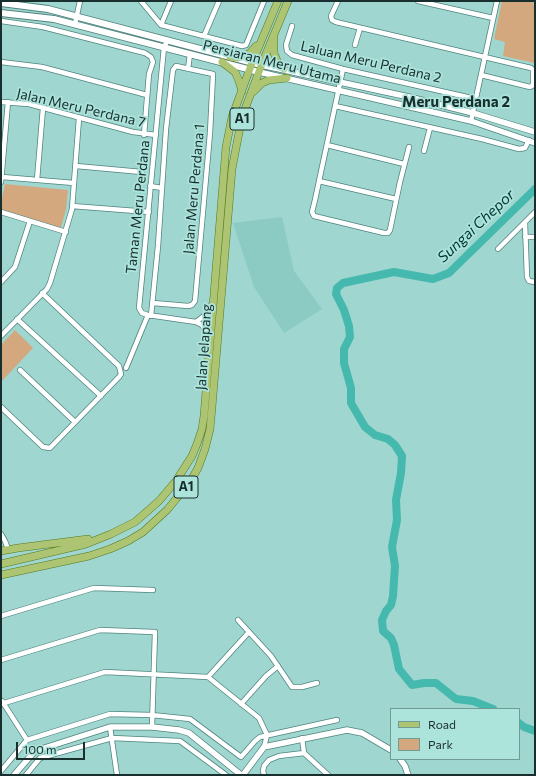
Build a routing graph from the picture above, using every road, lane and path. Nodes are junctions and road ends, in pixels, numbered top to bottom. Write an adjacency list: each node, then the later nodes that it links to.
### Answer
1 (80, 1): 13 (street)
2 (141, 1): 17 (street)
3 (171, 1): 17 (street)
4 (219, 1): 21 (street)
5 (264, 1): 21 (street)
6 (278, 1): 23 (main road, Jalan Jelapang / A1)
7 (288, 1): 20 (main road, Jalan Jelapang / A1)
8 (418, 1): 14 (street)
9 (497, 1): 14 (street)
10 (1, 3): 13 (main road, Persiaran Meru Utama)
11 (337, 3): 19 (street)
12 (1, 13): 16 (main road, Persiaran Meru Utama)
13 (76, 16): 16 (street); 22 (main road, Persiaran Meru Utama)
14 (493, 18): 28 (street)
15 (1, 21): 41 (street)
16 (75, 24): 25 (main road, Persiaran Meru Utama)
17 (161, 25): 21 (street)
18 (292, 26): 35 (street, Laluan Meru Perdana 2)
19 (360, 28): 24 (street); 28 (street)
20 (274, 33): 32 (main road, Jalan Jelapang / A1); 34 (main road)
21 (204, 36)
22 (168, 40): 25 (street); 27 (main road, Persiaran Meru Utama)
23 (261, 41): 27 (main road); 31 (main road, Jalan Jelapang / A1)
24 (355, 44)
25 (164, 47): 26 (main road, Persiaran Meru Utama); 54 (street, Taman Meru Perdana)
26 (190, 54): 30 (main road, Persiaran Meru Utama); 33 (street)
27 (230, 57): 31 (main road, Persiaran Meru Utama)
28 (484, 57): 36 (street); 36 (street)
29 (1, 62): 41 (street)
30 (222, 62): 31 (main road, Persiaran Meru Utama); 39 (main road)
31 (250, 66): 32 (main road, Persiaran Meru Utama); 39 (main road, Jalan Jelapang / A1)
32 (260, 68): 34 (street, Persiaran Meru Utama); 37 (street, Persiaran Meru Utama); 42 (main road, Jalan Jelapang / A1)
33 (188, 69): 68 (street); 84 (street, Jalan Meru Perdana 1)
34 (284, 69): 38 (street, Persiaran Meru Utama)
35 (343, 69): 38 (street); 43 (street, Laluan Meru Perdana 2)
36 (481, 75): 43 (street)
37 (287, 78): 40 (street, Persiaran Meru Utama); 42 (main road)
38 (341, 82): 40 (street); 48 (street, Persiaran Meru Utama)
39 (242, 91): 83 (main road, Jalan Jelapang / A1)
40 (339, 91): 46 (street); 50 (street, Persiaran Meru Utama)
41 (147, 95): 53 (street)
42 (249, 97): 99 (main road, Jalan Jelapang / A1)
43 (476, 99): 48 (street)
44 (1, 102): 45 (street, Jalan Meru Perdana 7)
45 (8, 102): 47 (street, Jalan Meru Perdana 7); 62 (street)
46 (335, 106): 51 (street); 56 (street)
47 (43, 108): 49 (street, Jalan Meru Perdana 7); 63 (street)
48 (473, 112): 50 (street); 52 (street, Persiaran Meru Utama)
49 (79, 118): 53 (street, Jalan Meru Perdana 7); 60 (street)
50 (471, 121): 55 (street, Persiaran Meru Utama)
51 (430, 128): 55 (street); 58 (street)
52 (535, 132)
53 (144, 134): 54 (street, Jalan Meru Perdana 7)
54 (156, 135): 67 (street, Taman Meru Perdana)
55 (532, 142)
56 (327, 145): 59 (street); 65 (street)
57 (409, 147): 59 (street)
58 (424, 151)
59 (404, 164): 69 (street)
60 (76, 166): 61 (street); 66 (street)
61 (142, 172)
62 (2, 177): 63 (street); 64 (street)
63 (37, 180): 66 (street)
64 (1, 182)
65 (319, 182): 69 (street); 69 (street)
66 (74, 183): 70 (street)
67 (150, 186): 68 (street); 72 (street, Taman Meru Perdana)
68 (162, 188): 84 (street)
69 (396, 199)
70 (72, 206): 72 (street); 76 (street)
71 (1, 212): 74 (street)
72 (148, 212): 85 (street, Taman Meru Perdana)
73 (535, 212): 75 (street)
74 (30, 221): 76 (street); 80 (street)
75 (525, 224): 77 (street); 79 (street)
76 (66, 232): 82 (street)
77 (525, 237): 78 (street); 81 (street)
78 (535, 237)
79 (498, 249)
80 (1, 282)
81 (535, 282)
82 (42, 293): 86 (street); 92 (street)
83 (213, 300): 87 (street); 89 (main road, Jalan Jelapang / A1)
84 (153, 303): 85 (street)
85 (149, 316): 87 (street); 90 (street)
86 (18, 319): 88 (street); 92 (street)
87 (196, 322): 89 (street)
88 (1, 336)
89 (210, 348): 96 (main road, Jalan Jelapang / A1)
90 (126, 368)
91 (20, 370): 94 (street)
92 (101, 396): 94 (street)
93 (1, 407): 94 (street)
94 (75, 422)
95 (1, 534): 97 (street)
96 (111, 534): 97 (main road); 98 (main road, Jalan Jelapang / A1)
97 (4, 550)
98 (1, 564)
99 (1, 575)
100 (153, 590): 101 (street)
101 (1, 616)
102 (238, 620): 103 (street)
103 (249, 632): 105 (street); 107 (street)
104 (1, 660): 106 (street)
105 (278, 666): 108 (street); 110 (street)
106 (154, 674): 107 (street); 109 (street); 111 (street)
107 (208, 677): 110 (street)
108 (317, 683)
109 (2, 702): 118 (street)
110 (241, 704): 115 (street)
111 (152, 715): 114 (street); 115 (street); 118 (street)
112 (337, 720): 115 (street)
113 (110, 727): 114 (street); 116 (street); 124 (street)
114 (152, 727): 128 (street)
115 (267, 735): 119 (street)
116 (112, 738): 125 (street); 126 (street); 127 (street)
117 (302, 738): 119 (street); 120 (street); 121 (street)
118 (27, 740): 123 (street)
119 (264, 747): 128 (street)
120 (390, 749)
121 (304, 753): 129 (street); 130 (street)
122 (400, 760): 131 (street)
123 (1, 771)
124 (14, 775)
125 (26, 775)
126 (117, 775)
127 (226, 775)
128 (242, 775)
129 (264, 775)
130 (328, 775)
131 (408, 775)

